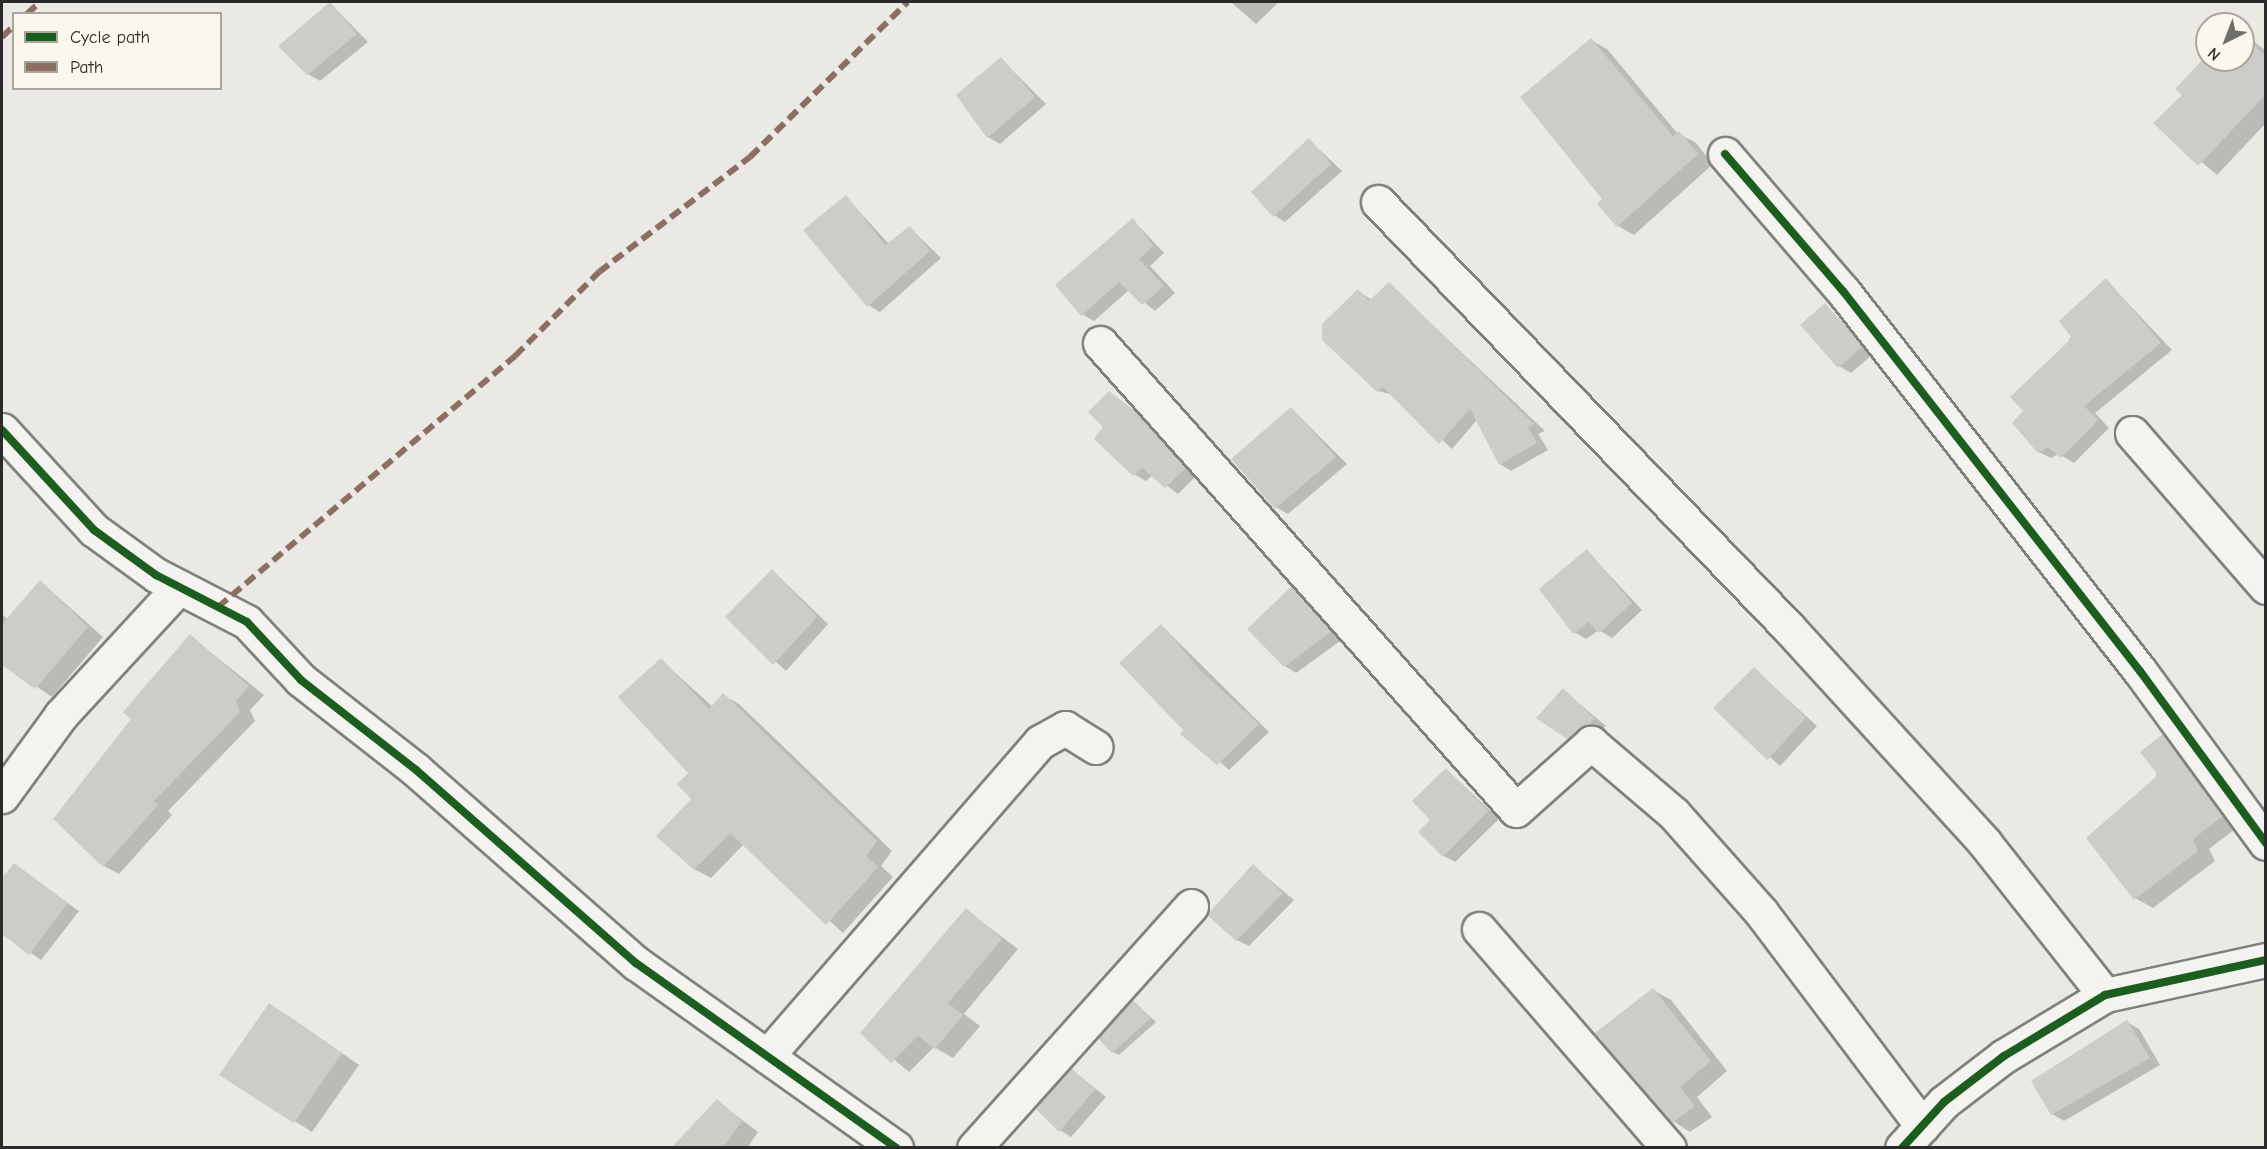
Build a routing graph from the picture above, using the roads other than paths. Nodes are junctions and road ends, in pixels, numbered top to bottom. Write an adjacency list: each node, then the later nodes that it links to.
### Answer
1 (1725, 154): 10 (street)
2 (1378, 202): 14 (street)
3 (1100, 343): 16 (street)
4 (2, 430): 6 (street)
5 (2132, 433): 7 (street)
6 (179, 586): 9 (street); 15 (street)
7 (2265, 587)
8 (1096, 747): 15 (street)
9 (2, 796)
10 (2265, 843)
11 (1191, 906): 18 (street)
12 (1479, 929): 19 (street)
13 (2265, 960): 14 (street)
14 (2105, 995): 16 (street)
15 (767, 1056): 17 (street)
16 (1912, 1137)
17 (890, 1146)
18 (974, 1148)
19 (1669, 1148)

